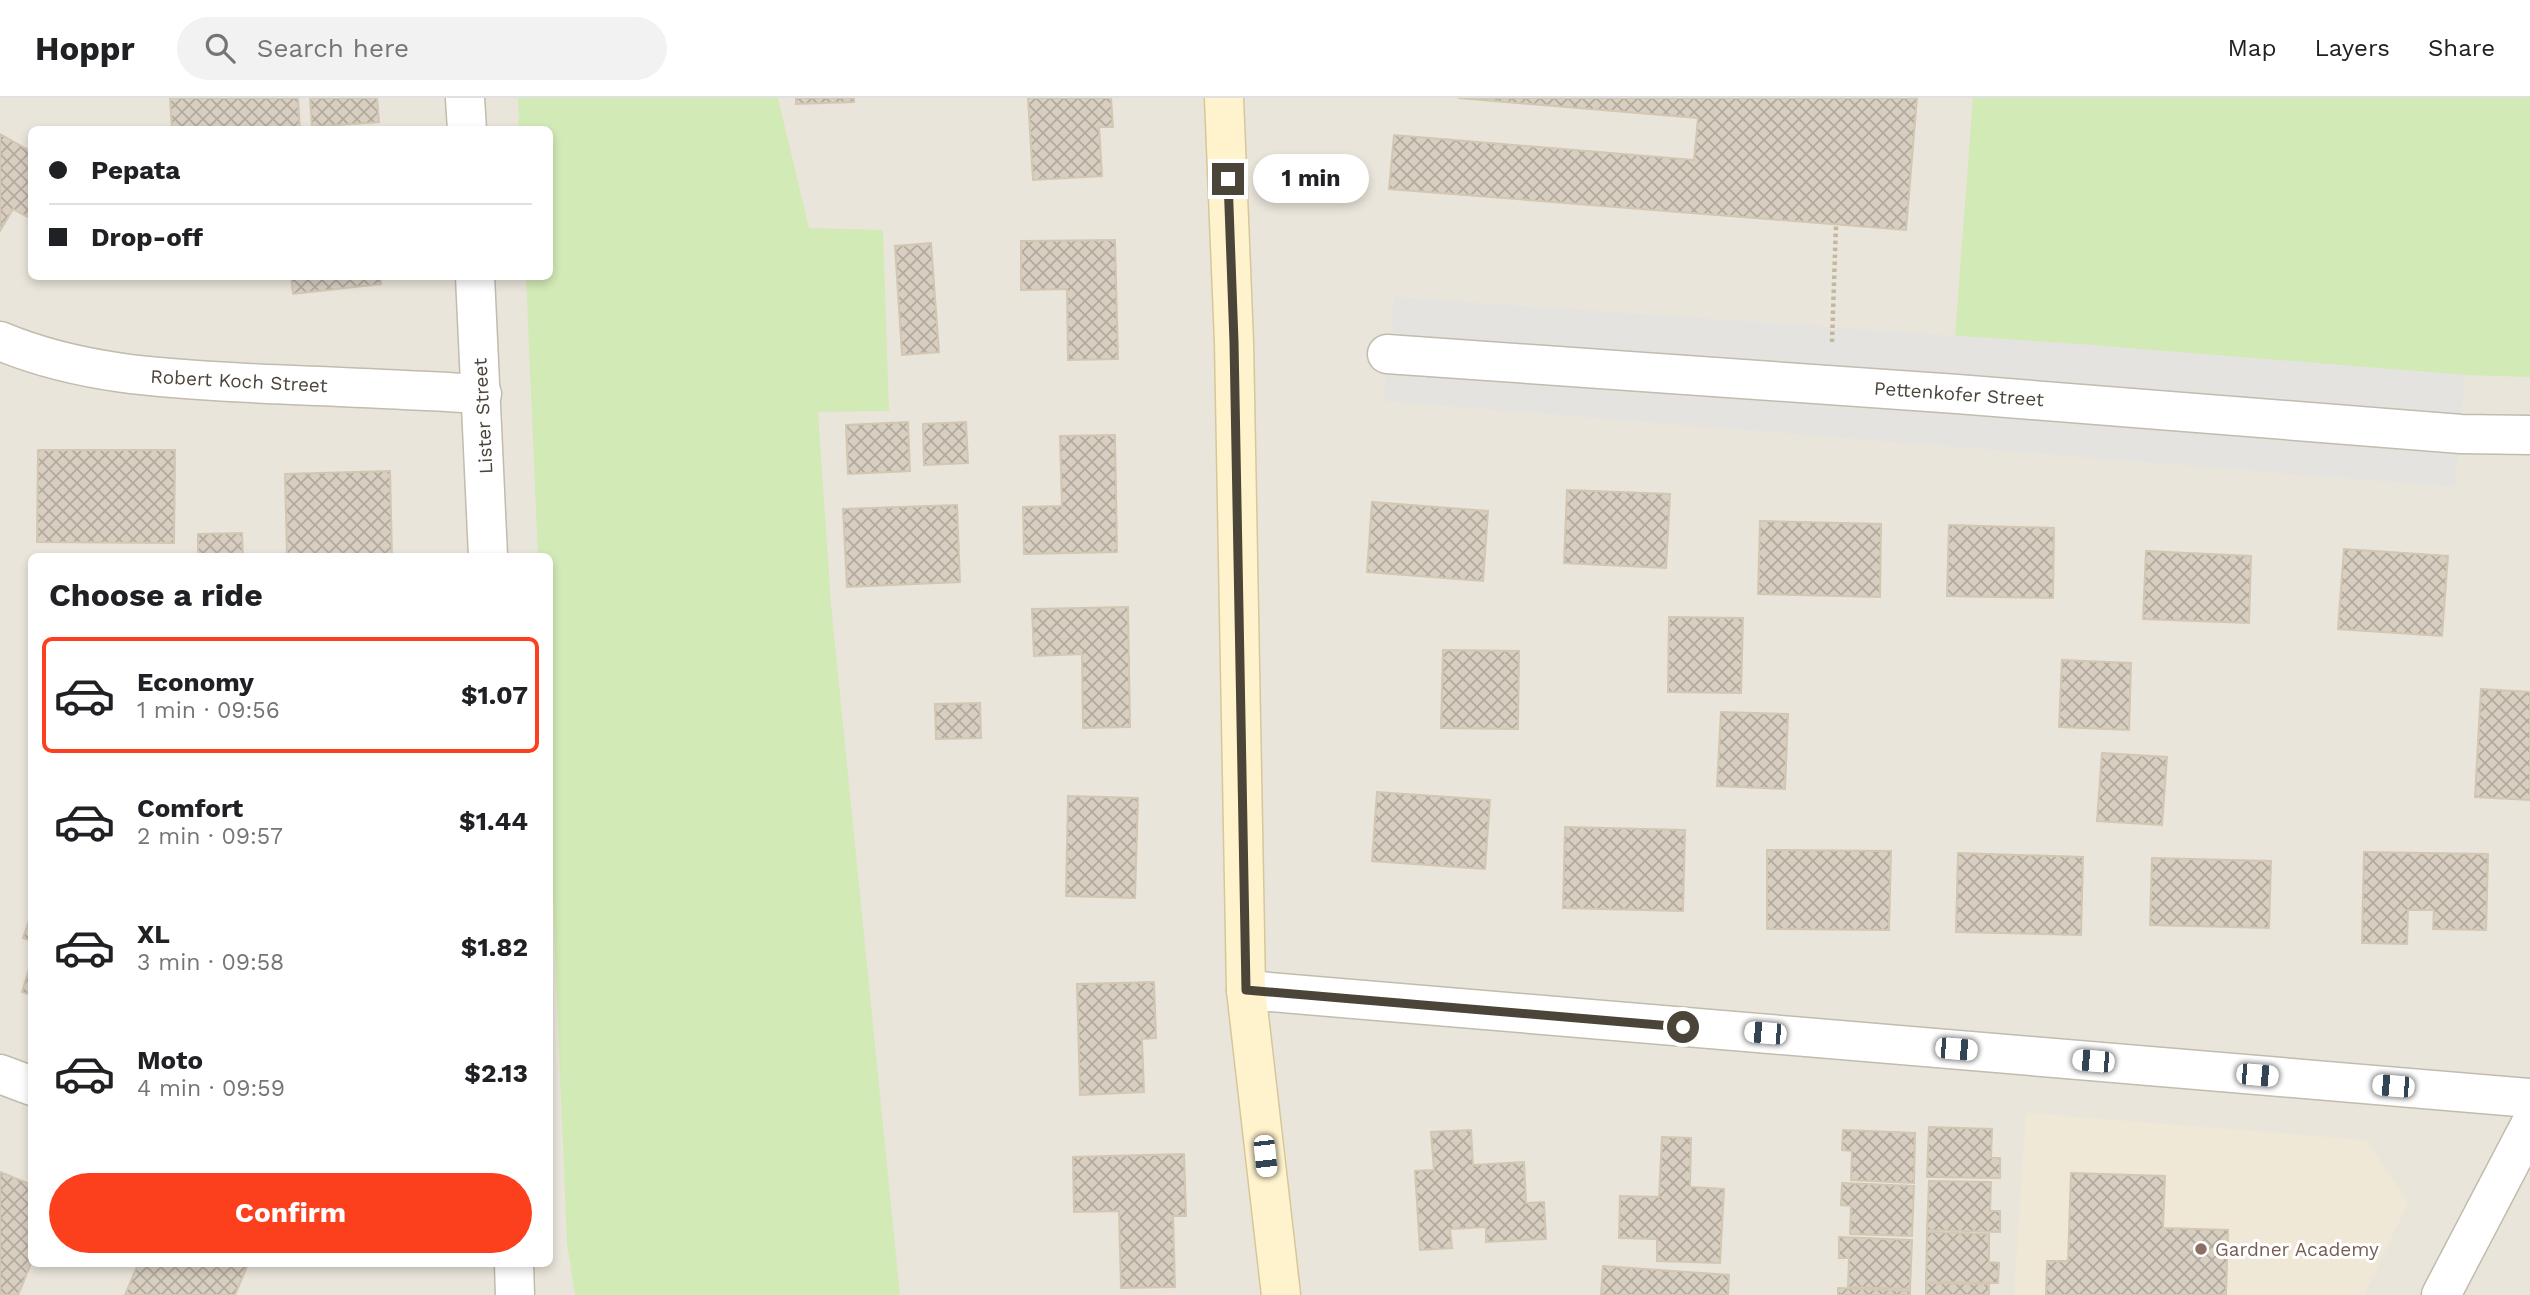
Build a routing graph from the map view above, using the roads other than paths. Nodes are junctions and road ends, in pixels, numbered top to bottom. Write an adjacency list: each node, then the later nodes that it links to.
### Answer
1 (465, 98): 3 (street)
2 (1224, 98): 10 (street)
3 (467, 126)
4 (475, 280): 7 (street, Lister Street)
5 (0, 341): 7 (street, Robert Koch Street)
6 (1388, 354): 8 (street, Pettenkofer Street)
7 (482, 394): 9 (street, Lister Street)
8 (2530, 435)
9 (488, 553)
10 (1246, 990): 13 (street); 17 (street)
11 (0, 1074): 12 (street)
12 (28, 1084)
13 (2530, 1098)
14 (2530, 1125): 18 (street)
15 (514, 1267): 16 (street)
16 (515, 1295)
17 (1281, 1295)
18 (2441, 1295)

